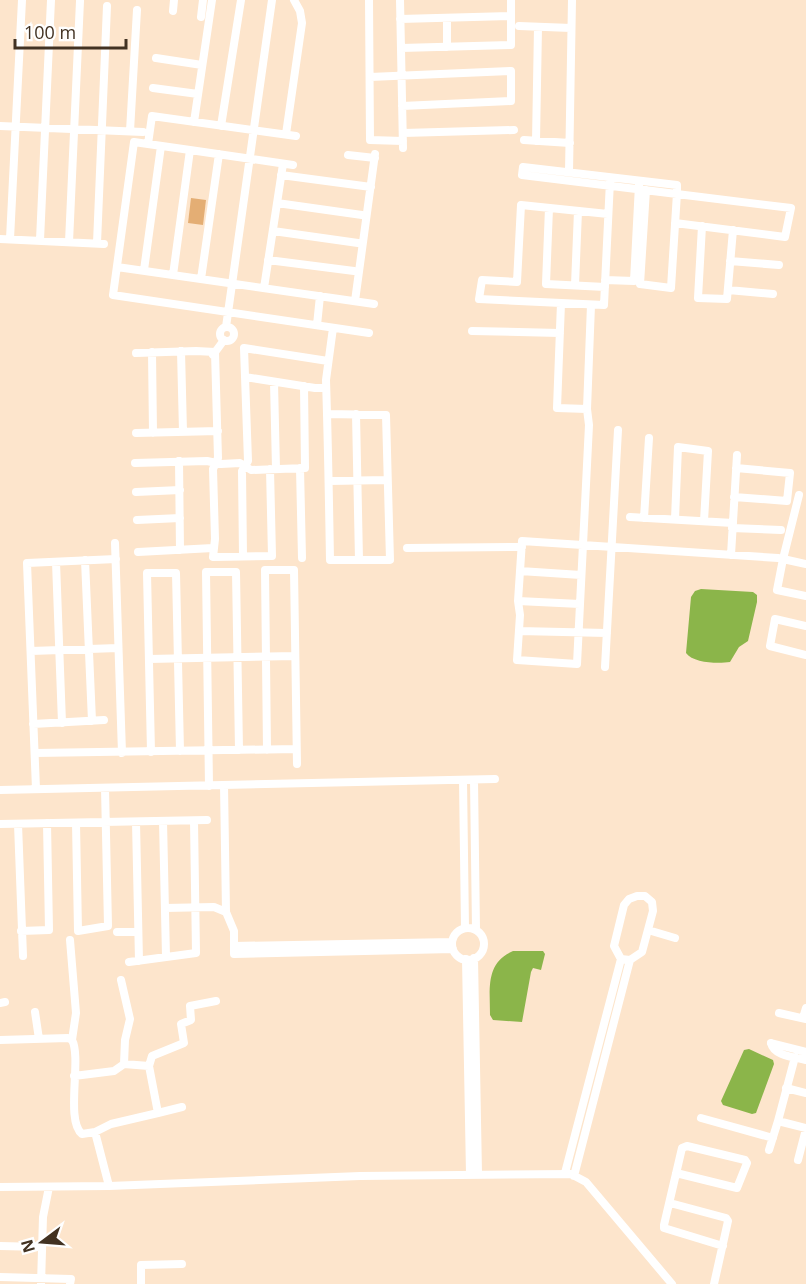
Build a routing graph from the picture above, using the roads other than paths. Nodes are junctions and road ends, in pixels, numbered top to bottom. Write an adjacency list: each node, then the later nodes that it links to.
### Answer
1 (22, 0): 35 (street)
2 (51, 0): 37 (street)
3 (80, 0): 38 (street)
4 (174, 0): 16 (street)
5 (203, 0): 18 (street)
6 (212, 0): 27 (street)
7 (242, 0): 36 (street)
8 (272, 0): 40 (street)
9 (294, 0): 44 (street)
10 (369, 0): 29 (street)
11 (400, 0): 20 (street)
12 (511, 0): 17 (street)
13 (572, 0): 23 (street)
14 (107, 6): 39 (street)
15 (137, 10): 42 (street)
16 (173, 11)
17 (511, 16): 19 (street); 24 (street)
18 (201, 18)
19 (447, 18): 20 (street); 24 (street)
20 (400, 19): 25 (street)
21 (519, 26): 22 (street)
22 (537, 27): 23 (street); 48 (street)
23 (571, 28): 49 (street)
24 (447, 47): 25 (street)
25 (401, 48): 28 (street)
26 (156, 58): 27 (street)
27 (202, 65): 31 (street)
28 (401, 76): 29 (street); 32 (street); 32 (street)
29 (370, 77): 47 (street)
30 (153, 88): 31 (street)
31 (198, 94): 33 (street)
32 (402, 106): 47 (street)
33 (194, 122): 36 (street); 50 (street)
34 (0, 126): 35 (street)
35 (16, 126): 37 (street); 74 (street)
36 (221, 126): 40 (street)
37 (45, 128): 38 (street); 75 (street)
38 (74, 129): 39 (street); 76 (street)
39 (102, 130): 42 (street); 76 (street)
40 (255, 130): 44 (street); 55 (street)
41 (514, 130): 47 (street)
42 (130, 131): 43 (street)
43 (143, 132)
44 (286, 134): 45 (street)
45 (296, 136)
46 (524, 140): 48 (street)
47 (403, 141)
48 (536, 141): 49 (street)
49 (570, 143): 58 (street)
50 (148, 144): 51 (street); 81 (street)
51 (160, 146): 52 (street); 82 (street)
52 (190, 150): 53 (street); 84 (street)
53 (219, 154): 55 (street); 85 (street)
54 (348, 155): 62 (street)
55 (251, 159): 56 (street); 86 (street)
56 (282, 164): 57 (street); 59 (street)
57 (293, 165)
58 (569, 172): 60 (street); 60 (street)
59 (281, 175): 62 (street); 64 (street)
60 (610, 181): 61 (street); 67 (street)
61 (641, 186): 63 (street); 69 (street); 87 (street)
62 (368, 187): 68 (street); 93 (street)
63 (677, 193): 69 (street); 71 (street)
64 (277, 202): 68 (street); 72 (street)
65 (549, 208): 66 (street); 88 (street); 94 (street)
66 (578, 211): 67 (street); 88 (street)
67 (608, 214): 87 (street)
68 (362, 215): 77 (street)
69 (675, 223): 70 (street)
70 (702, 226): 71 (street); 90 (street)
71 (733, 230): 79 (street)
72 (273, 231): 77 (street); 78 (street)
73 (0, 238): 74 (street)
74 (10, 239): 75 (street)
75 (40, 240): 76 (street)
76 (69, 242)
77 (358, 243): 83 (street)
78 (268, 260): 83 (street); 89 (street)
79 (730, 261): 80 (street); 90 (street)
80 (779, 266)
81 (117, 267): 82 (street); 97 (street)
82 (144, 270): 84 (street)
83 (354, 271): 93 (street)
84 (173, 275): 85 (street)
85 (201, 279): 86 (street)
86 (232, 283): 89 (street); 97 (street)
87 (605, 284): 88 (street); 96 (street)
88 (575, 285)
89 (264, 288): 92 (street)
90 (728, 290): 91 (street)
91 (773, 294)
92 (320, 296): 93 (street); 98 (street)
93 (353, 301): 95 (street)
94 (561, 303): 96 (street); 102 (street)
95 (374, 304)
96 (591, 305): 112 (street)
97 (228, 311): 98 (street); 105 (street)
98 (317, 325): 99 (street)
99 (333, 328): 101 (street); 107 (street)
100 (472, 331): 102 (street)
101 (369, 333)
102 (560, 333): 112 (street)
103 (181, 351): 104 (street); 105 (street); 117 (street)
104 (152, 352): 106 (street); 119 (street)
105 (215, 352): 116 (street)
106 (136, 353)
107 (328, 361): 108 (street); 111 (street)
108 (245, 377): 109 (street); 125 (street)
109 (274, 382): 110 (street); 128 (street)
110 (304, 386): 111 (street); 126 (street)
111 (326, 388): 113 (street)
112 (587, 409): 145 (street)
113 (327, 414): 114 (street); 131 (street)
114 (356, 414): 129 (street); 130 (street)
115 (618, 430): 147 (street)
116 (215, 431): 117 (street); 124 (street)
117 (183, 432): 119 (street)
118 (136, 433): 119 (street)
119 (153, 433)
120 (649, 438): 137 (street)
121 (737, 455): 127 (street)
122 (179, 461): 123 (street); 124 (street); 132 (street)
123 (135, 463)
124 (214, 463): 125 (street); 148 (street)
125 (245, 466): 128 (street); 153 (street)
126 (300, 468): 128 (street); 154 (street)
127 (736, 468): 135 (street); 135 (street)
128 (273, 469): 153 (street)
129 (357, 480): 130 (street); 131 (street); 157 (street)
130 (387, 480): 157 (street)
131 (328, 481): 157 (street)
132 (180, 490): 133 (street); 138 (street)
133 (136, 492)
134 (799, 495): 155 (street)
135 (734, 497): 142 (street)
136 (630, 517): 137 (street)
137 (644, 518): 139 (street)
138 (180, 519): 140 (street); 150 (street)
139 (675, 519): 141 (street); 141 (street)
140 (137, 520)
141 (704, 521): 142 (street)
142 (732, 525): 143 (street); 152 (street)
143 (781, 530)
144 (115, 543): 156 (street)
145 (583, 545): 146 (street); 147 (street); 162 (street)
146 (522, 547): 149 (street); 161 (street)
147 (611, 547): 152 (street); 169 (street)
148 (213, 548): 150 (street); 153 (street)
149 (407, 548)
150 (180, 550): 151 (street)
151 (138, 552)
152 (730, 555): 155 (street)
153 (243, 556)
154 (302, 558)
155 (781, 558): 160 (street); 163 (street)
156 (116, 559): 158 (street); 170 (street)
157 (359, 560)
158 (85, 561): 159 (street); 171 (street)
159 (56, 562): 172 (street); 173 (street)
160 (806, 564)
161 (520, 571): 162 (street); 164 (street)
162 (581, 574): 165 (street)
163 (806, 596)
164 (518, 601): 165 (street); 167 (street)
165 (580, 604): 168 (street)
166 (806, 626): 174 (street)
167 (519, 631): 168 (street); 168 (street)
168 (578, 633): 169 (street)
169 (607, 633): 181 (street)
170 (118, 648): 171 (street); 193 (street)
171 (89, 649): 172 (street); 183 (street)
172 (60, 650): 173 (street); 184 (street)
173 (30, 651): 185 (street)
174 (806, 655)
175 (295, 656): 178 (street); 178 (street); 186 (street)
176 (207, 657): 177 (street); 177 (street); 180 (street); 189 (street)
177 (237, 657): 178 (street); 187 (street)
178 (266, 657): 188 (street)
179 (149, 658): 180 (street); 180 (street); 190 (street)
180 (178, 658): 191 (street)
181 (605, 667)
182 (104, 720): 183 (street)
183 (92, 721): 184 (street)
184 (63, 723): 185 (street)
185 (33, 724): 192 (street)
186 (296, 749): 188 (street); 194 (street)
187 (239, 750): 188 (street); 189 (street)
188 (267, 750)
189 (208, 751): 191 (street); 199 (street)
190 (151, 752): 191 (street); 193 (street)
191 (180, 752)
192 (34, 753): 193 (street); 201 (street)
193 (122, 753)
194 (297, 764)
195 (495, 779): 197 (street)
196 (463, 780): 197 (street); 198 (street); 215 (street)
197 (474, 780): 216 (street)
198 (224, 785): 199 (street); 214 (street)
199 (209, 786): 200 (street)
200 (105, 788): 201 (street); 206 (street)
201 (36, 789): 202 (street)
202 (0, 790)
203 (207, 820): 205 (street)
204 (164, 821): 205 (street); 207 (street); 213 (street)
205 (194, 821): 212 (street)
206 (106, 822): 207 (street); 208 (street); 208 (street)
207 (136, 822): 220 (street)
208 (76, 823): 211 (street)
209 (0, 824): 210 (street)
210 (18, 824): 211 (street); 218 (street)
211 (48, 824): 218 (street)
212 (195, 907): 213 (street); 214 (street); 225 (street)
213 (165, 908): 225 (street)
214 (226, 912): 223 (street)
215 (465, 928): 216 (street); 223 (street)
216 (476, 930): 227 (street)
217 (648, 930): 221 (street); 226 (street); 228 (street)
218 (21, 931): 224 (street)
219 (117, 932): 220 (street)
220 (138, 932): 229 (street)
221 (675, 938)
222 (70, 940): 239 (street)
223 (453, 946): 227 (street)
224 (23, 956)
225 (166, 957): 229 (street)
226 (621, 958): 228 (street); 242 (street)
227 (470, 959): 261 (street)
228 (630, 960): 244 (street)
229 (139, 961): 230 (street)
230 (129, 962)
231 (121, 980): 245 (street)
232 (216, 1001): 246 (street)
233 (806, 1008): 236 (street)
234 (35, 1011): 237 (street)
235 (779, 1013): 236 (street)
236 (805, 1019)
237 (39, 1039): 238 (street); 239 (street)
238 (0, 1040)
239 (72, 1040): 247 (street)
240 (806, 1052): 241 (street)
241 (795, 1057): 243 (street); 248 (street)
242 (595, 1059): 244 (street); 259 (street)
243 (806, 1060)
244 (604, 1062): 262 (street)
245 (124, 1064): 246 (street); 247 (street)
246 (148, 1066): 251 (street)
247 (74, 1076): 255 (street)
248 (786, 1088): 249 (street); 253 (street)
249 (806, 1093)
250 (182, 1107): 251 (street)
251 (158, 1113): 255 (street)
252 (700, 1118): 256 (street)
253 (778, 1121): 254 (street); 256 (street)
254 (806, 1129): 258 (street)
255 (95, 1132): 263 (street)
256 (773, 1138): 257 (street)
257 (769, 1150)
258 (798, 1160)
259 (565, 1173): 261 (street); 262 (street)
260 (676, 1173): 260 (street); 266 (street)
261 (474, 1174): 263 (street)
262 (574, 1176): 276 (street)
263 (107, 1179): 265 (street)
264 (0, 1187): 265 (street)
265 (49, 1187): 269 (street)
266 (669, 1203): 268 (street); 268 (street)
267 (0, 1246): 269 (street)
268 (723, 1246): 277 (street)
269 (42, 1247): 273 (street)
270 (182, 1264): 275 (street)
271 (0, 1277): 272 (street)
272 (12, 1281): 273 (street)
273 (41, 1281): 274 (street)
274 (70, 1284)
275 (141, 1284)
276 (672, 1284)
277 (716, 1284)

